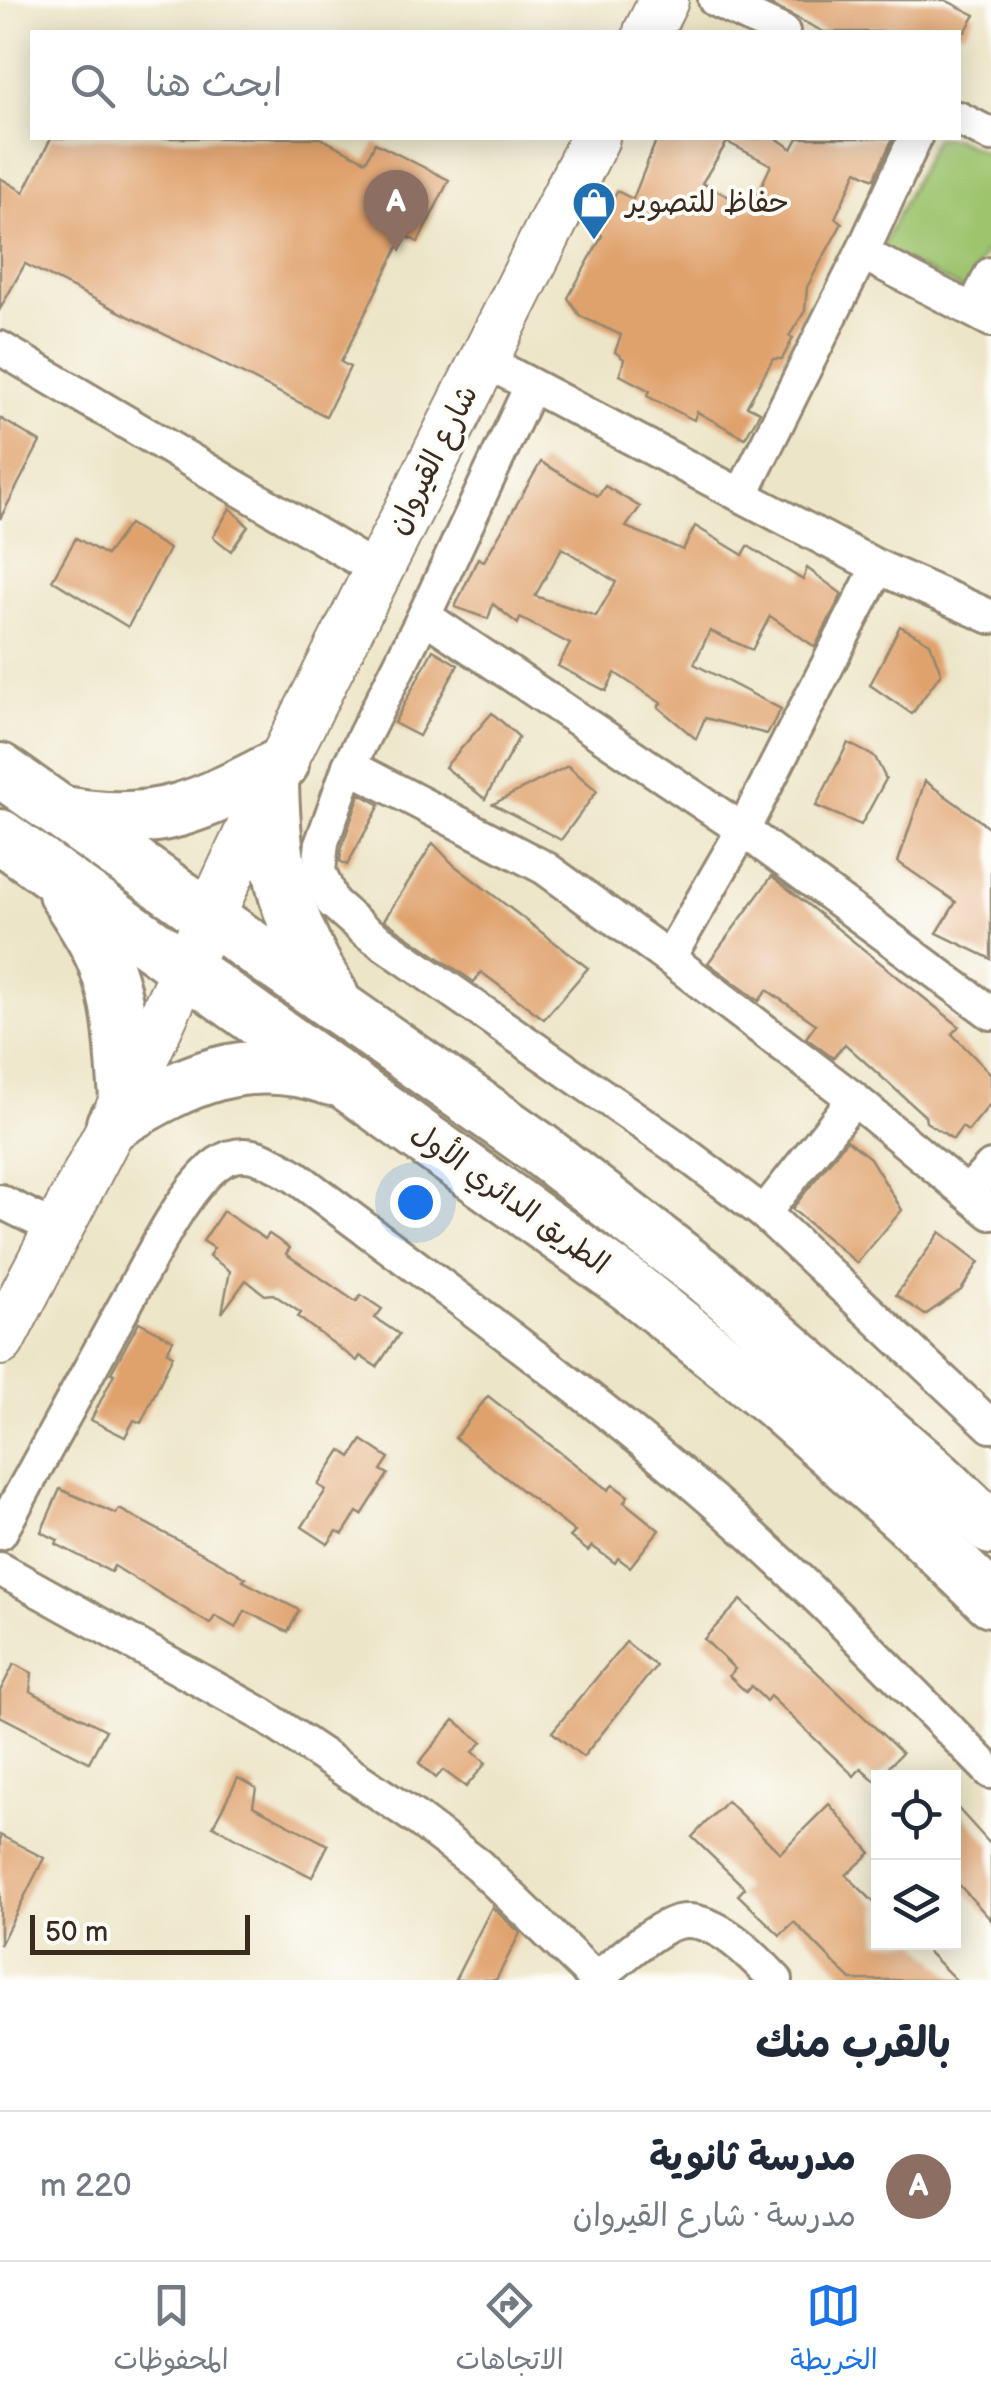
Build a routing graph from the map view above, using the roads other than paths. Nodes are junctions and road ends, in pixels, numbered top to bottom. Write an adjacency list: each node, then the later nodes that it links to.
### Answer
1 (664, 0): 3 (main road)
2 (715, 0): 4 (street)
3 (649, 30)
4 (779, 30)
5 (961, 120): 6 (street)
6 (991, 136)
7 (594, 140): 13 (main road, شارع القيروان)
8 (913, 140): 9 (street)
9 (862, 254): 11 (street); 15 (street)
10 (991, 274): 11 (street)
11 (982, 315)
12 (0, 348): 17 (street)
13 (484, 361): 14 (street); 17 (main road, شارع القيروان)
14 (532, 386): 15 (street); 18 (street)
15 (742, 494): 16 (street)
16 (878, 567): 19 (street); 24 (street)
17 (376, 570): 22 (main road, شارع القيروان)
18 (424, 616): 20 (street); 24 (street)
19 (991, 617)
20 (349, 766): 28 (street); 38 (street)
21 (0, 770): 23 (main road, الطريق الدائري الأول)
22 (277, 774): 23 (main road); 27 (main road, شارع القيروان); 30 (main road)
23 (58, 811): 27 (main road, الطريق الدائري الأول)
24 (743, 830): 28 (street); 31 (street)
25 (0, 836): 26 (main road, الطريق الدائري الأول)
26 (54, 874): 29 (main road, الطريق الدائري الأول); 34 (main road)
27 (210, 916): 29 (main road, شارع القيروان); 30 (main road, الطريق الدائري الأول)
28 (668, 958): 33 (street)
29 (184, 969): 32 (main road, الطريق الدائري الأول); 34 (main road, شارع القيروان)
30 (340, 1010): 42 (main road, الطريق الدائري الأول)
31 (991, 1013)
32 (352, 1086): 34 (main road); 45 (main road, الطريق الدائري الأول)
33 (854, 1099): 37 (street); 38 (street)
34 (120, 1110): 39 (main road, شارع القيروان)
35 (991, 1167): 37 (street)
36 (0, 1201): 39 (street)
37 (979, 1203)
38 (764, 1213): 41 (street)
39 (58, 1230): 40 (main road, شارع القيروان)
40 (0, 1340)
41 (991, 1426)
42 (991, 1528)
43 (0, 1533): 46 (street)
44 (0, 1569): 47 (street)
45 (991, 1600)
46 (991, 1772)
47 (596, 1980): 48 (street)
48 (776, 1980)

